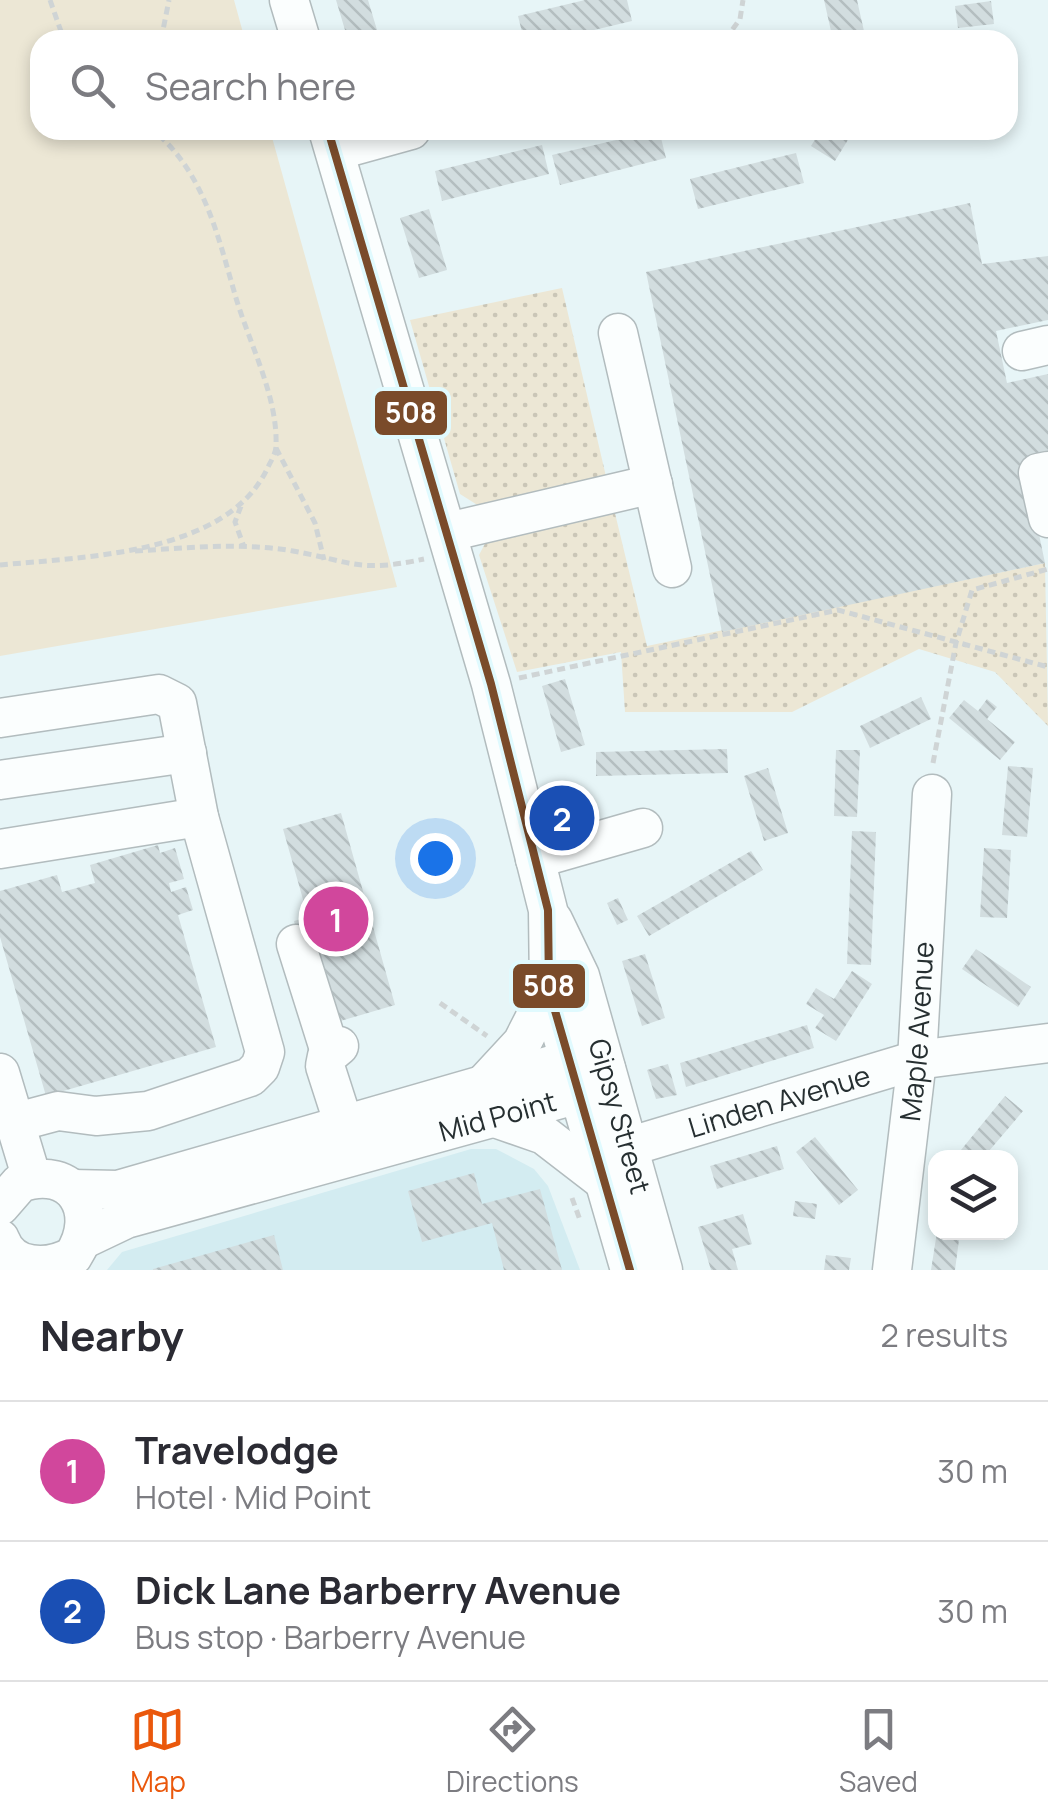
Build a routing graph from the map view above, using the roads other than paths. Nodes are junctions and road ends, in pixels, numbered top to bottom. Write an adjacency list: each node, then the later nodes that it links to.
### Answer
1 (289, 0): 2 (street)
2 (298, 30)
3 (331, 140): 8 (street)
4 (618, 332): 6 (street)
5 (1048, 471): 7 (street)
6 (653, 484): 8 (street); 9 (street)
7 (1048, 518)
8 (436, 546): 17 (street)
9 (672, 568)
10 (0, 718): 11 (street)
11 (187, 753): 12 (street); 14 (street)
12 (0, 780)
13 (932, 794): 22 (street, Maple Avenue)
14 (199, 817): 16 (street); 26 (street)
15 (643, 828): 17 (street)
16 (0, 849)
17 (535, 858): 18 (street)
18 (548, 910): 20 (street); 24 (street, Gipsy Street)
19 (296, 944): 27 (street)
20 (549, 990): 24 (street); 25 (street)
21 (1048, 1043): 22 (street, Linden Avenue)
22 (918, 1060): 28 (street, Linden Avenue); 37 (street, Maple Avenue)
23 (0, 1073): 26 (street)
24 (585, 1074): 25 (street, Mid Point); 28 (street, Gipsy Street); 30 (street)
25 (489, 1101): 27 (street, Mid Point); 30 (street); 34 (street, Mid Point)
26 (14, 1122): 29 (street)
27 (344, 1125): 31 (street, Mid Point)
28 (628, 1147): 36 (street, Gipsy Street)
29 (32, 1179): 31 (street, Mid Point); 32 (street)
30 (588, 1188): 35 (street)
31 (72, 1189): 34 (street)
32 (0, 1206)
33 (0, 1239): 34 (street)
34 (67, 1258)
35 (630, 1270)
36 (663, 1270)
37 (892, 1270)

